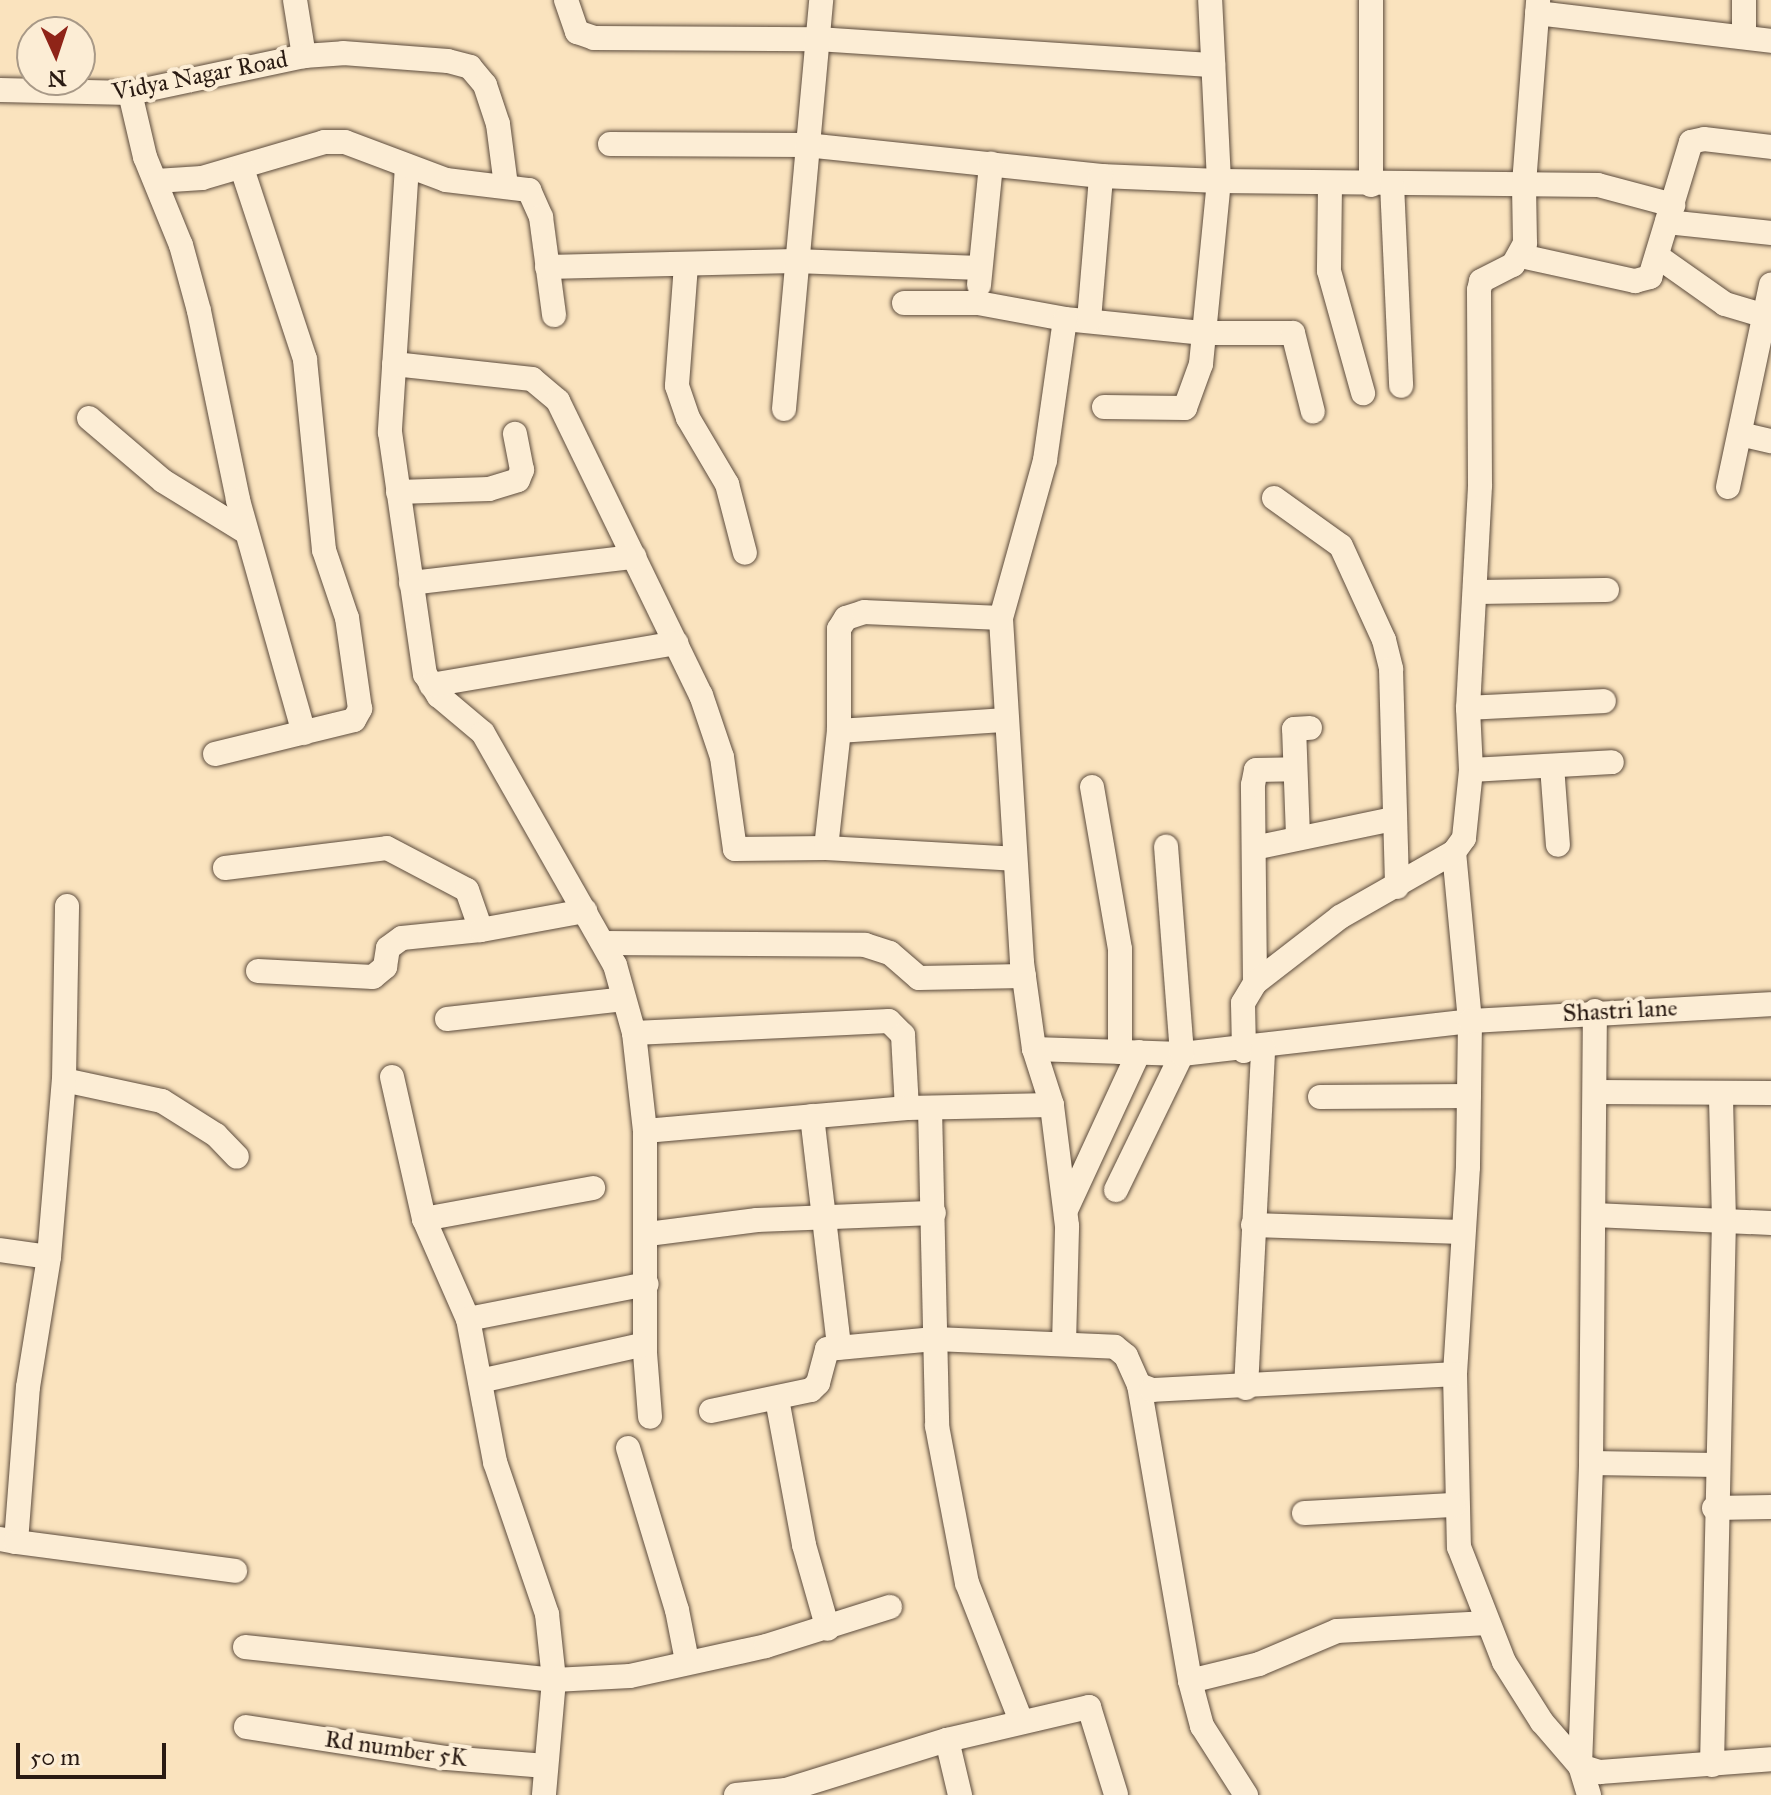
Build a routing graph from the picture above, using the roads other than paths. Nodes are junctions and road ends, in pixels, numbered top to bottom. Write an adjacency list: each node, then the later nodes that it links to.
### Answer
1 (566, 0): 10 (street)
2 (821, 0): 10 (street)
3 (1210, 0): 13 (street)
4 (1371, 0): 25 (street)
5 (1744, 0): 9 (street)
6 (295, 1): 12 (street, Vidya Nagar Road)
7 (1538, 7): 8 (street); 26 (street)
8 (1627, 12): 9 (street)
9 (1744, 37): 11 (street)
10 (818, 39): 13 (street); 17 (street)
11 (1771, 41)
12 (304, 56): 15 (street, Vidya Nagar Road); 28 (street, Vidya Nagar Road)
13 (1213, 65): 24 (street)
14 (0, 90): 15 (street, Vidya Nagar Road)
15 (130, 93): 23 (street)
16 (610, 144): 17 (street)
17 (806, 145): 19 (street); 33 (street)
18 (1771, 147): 29 (street)
19 (991, 164): 22 (street); 36 (street)
20 (407, 166): 21 (street); 28 (street); 44 (street)
21 (242, 169): 23 (street); 71 (street)
22 (1101, 176): 24 (street); 42 (street)
23 (156, 181): 57 (street)
24 (1219, 181): 27 (street); 43 (street)
25 (1381, 184): 26 (street); 27 (street); 45 (street)
26 (1524, 184): 29 (street); 31 (street)
27 (1330, 185): 46 (street)
28 (506, 186): 35 (street)
29 (1670, 214): 30 (street); 32 (street)
30 (1771, 233)
31 (1521, 256): 32 (street); 62 (street)
32 (1657, 256): 41 (street)
33 (795, 261): 34 (street); 36 (street); 48 (street)
34 (686, 265): 35 (street); 58 (street)
35 (547, 267): 40 (street)
36 (980, 268): 39 (street)
37 (1771, 285): 41 (street)
38 (904, 303): 39 (street)
39 (978, 303): 42 (street)
40 (554, 315)
41 (1765, 316): 52 (street)
42 (1077, 319): 43 (street); 63 (street)
43 (1204, 333): 47 (street); 49 (street)
44 (394, 364): 55 (street); 59 (street)
45 (1401, 386)
46 (1363, 393)
47 (1104, 407)
48 (784, 409)
49 (1313, 412)
50 (89, 418): 57 (street)
51 (515, 434): 55 (street)
52 (1740, 434): 53 (street); 54 (street)
53 (1771, 441)
54 (1728, 487)
55 (398, 492): 60 (street)
56 (1274, 498): 78 (street)
57 (246, 532): 71 (street)
58 (745, 553)
59 (634, 557): 60 (street); 64 (street)
60 (411, 583): 65 (street)
61 (1607, 590): 62 (street)
62 (1475, 592): 67 (street)
63 (1001, 618): 68 (street); 70 (street)
64 (676, 643): 65 (street); 82 (street)
65 (431, 685): 89 (street)
66 (1604, 701): 67 (street)
67 (1468, 708): 76 (street)
68 (1006, 720): 70 (street); 85 (street)
69 (1310, 728): 75 (street)
70 (839, 731): 82 (street)
71 (304, 733): 72 (street)
72 (215, 754)
73 (1612, 762): 74 (street)
74 (1552, 766): 76 (street); 80 (street)
75 (1295, 769): 79 (street); 83 (street)
76 (1471, 770): 84 (street)
77 (1092, 787): 103 (street)
78 (1393, 819): 79 (street); 87 (street)
79 (1298, 836): 83 (street)
80 (1558, 845)
81 (1166, 847): 104 (street)
82 (826, 848): 85 (street)
83 (1254, 848): 94 (street)
84 (1454, 852): 87 (street); 99 (street)
85 (1014, 859): 93 (street)
86 (225, 868): 90 (street)
87 (1397, 887): 94 (street)
88 (67, 906): 106 (street)
89 (585, 911): 90 (street); 91 (street)
90 (481, 930): 92 (street)
91 (604, 943): 93 (street); 95 (street)
92 (258, 971)
93 (1024, 976): 101 (street)
94 (1255, 983): 102 (street)
95 (624, 999): 98 (street); 100 (street)
96 (1771, 1004): 97 (street, Shastri lane)
97 (1595, 1011): 99 (street, Shastri lane); 107 (street)
98 (447, 1019)
99 (1470, 1021): 102 (street, Shastri lane); 110 (street)
100 (634, 1033): 113 (street); 115 (street)
101 (1034, 1049): 103 (street, Shastri lane); 112 (street)
102 (1254, 1049): 104 (street, Shastri lane); 126 (street)
103 (1130, 1052): 104 (street, Shastri lane); 119 (street)
104 (1182, 1054): 118 (street)
105 (392, 1077): 123 (street)
106 (64, 1080): 116 (street); 130 (street)
107 (1595, 1092): 109 (street); 122 (street)
108 (1771, 1093): 109 (street)
109 (1721, 1094): 124 (street)
110 (1469, 1096): 111 (street); 127 (street)
111 (1320, 1097)
112 (1052, 1105): 113 (street); 119 (street)
113 (919, 1108): 114 (street); 120 (street)
114 (812, 1116): 115 (street); 121 (street)
115 (645, 1131): 128 (street)
116 (237, 1157)
117 (593, 1188): 123 (street)
118 (1116, 1190)
119 (1065, 1210): 135 (street)
120 (934, 1213): 121 (street); 133 (street)
121 (825, 1215): 128 (street); 136 (street)
122 (1594, 1215): 124 (street); 145 (street)
123 (424, 1219): 132 (street)
124 (1724, 1221): 125 (street); 146 (street)
125 (1771, 1223)
126 (1253, 1225): 127 (street); 140 (street)
127 (1462, 1232): 137 (street)
128 (648, 1234): 131 (street)
129 (0, 1250): 130 (street)
130 (49, 1257): 151 (street)
131 (647, 1284): 132 (street); 134 (street)
132 (468, 1319): 138 (street)
133 (935, 1339): 135 (street); 136 (street); 160 (street)
134 (645, 1344): 138 (street); 143 (street)
135 (1064, 1344): 139 (street)
136 (839, 1347): 141 (street)
137 (1455, 1374): 140 (street); 147 (street)
138 (480, 1381): 158 (street)
139 (1139, 1385): 140 (street); 159 (street)
140 (1246, 1388)
141 (777, 1399): 142 (street); 155 (street)
142 (711, 1411)
143 (650, 1417)
144 (628, 1448): 157 (street)
145 (1591, 1463): 146 (street); 166 (street)
146 (1716, 1465): 149 (street)
147 (1454, 1505): 150 (street); 154 (street)
148 (1771, 1507): 149 (street)
149 (1714, 1508): 164 (street)
150 (1304, 1513)
151 (8, 1541): 152 (street)
152 (235, 1571)
153 (890, 1607): 155 (street)
154 (1488, 1623): 159 (street); 166 (street)
155 (828, 1629): 157 (street)
156 (245, 1647): 158 (street)
157 (687, 1661): 158 (street)
158 (554, 1680): 165 (street)
159 (1190, 1681): 171 (street)
160 (1021, 1721): 162 (street); 167 (street)
161 (246, 1727): 165 (street, Rd number 5K)
162 (947, 1740): 169 (street); 170 (street)
163 (1771, 1759): 164 (street)
164 (1712, 1765): 166 (street)
165 (546, 1766): 168 (street)
166 (1580, 1766): 172 (street)
167 (1116, 1794)
168 (544, 1795)
169 (736, 1795)
170 (960, 1795)
171 (1246, 1795)
172 (1589, 1795)

